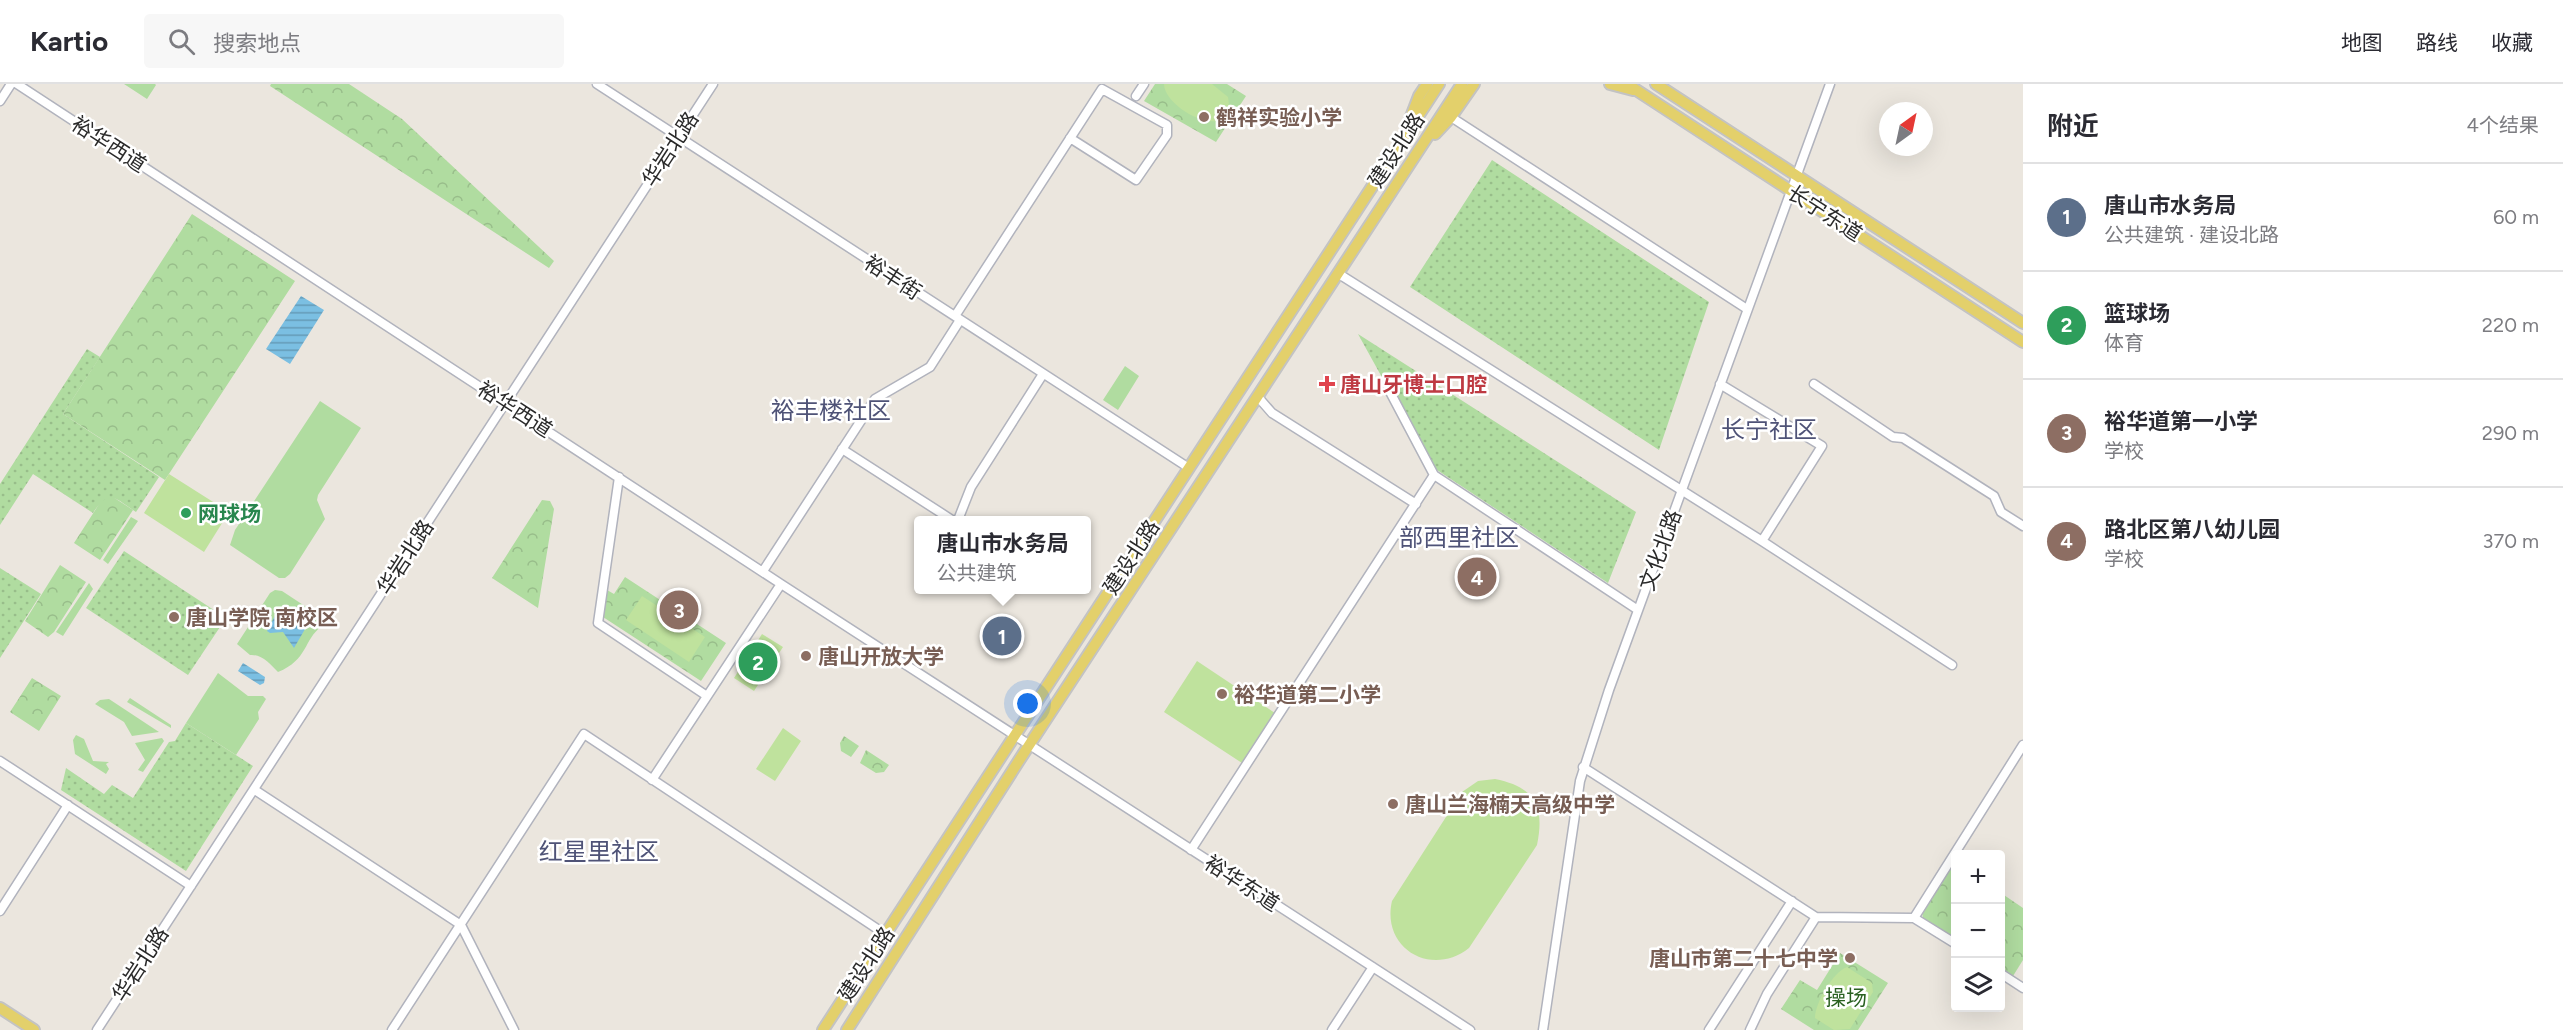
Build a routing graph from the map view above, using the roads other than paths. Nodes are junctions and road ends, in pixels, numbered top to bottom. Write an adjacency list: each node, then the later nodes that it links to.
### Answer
1 (11, 84): 16 (street)
2 (17, 84): 34 (street, 裕华西道)
3 (597, 84): 18 (street, 裕丰街)
4 (713, 84): 18 (street, 华岩北路)
5 (1144, 84): 15 (street)
6 (1427, 84): 20 (main road)
7 (1439, 84): 20 (main road, 建设北路)
8 (1462, 84): 21 (main road, 建设北路)
9 (1474, 84): 17 (main road)
10 (1610, 84): 14 (main road)
11 (1627, 84): 14 (main road, 长宁东道)
12 (1656, 84): 22 (main road, 长宁东道)
13 (1830, 84): 22 (street, 文化北路)
14 (1640, 92): 23 (main road, 长宁东道)
15 (1136, 96)
16 (0, 101)
17 (1452, 117): 21 (main road); 25 (street)
18 (677, 137): 26 (street, 裕丰街); 34 (street, 华岩北路)
19 (1070, 138): 19 (street); 26 (street)
20 (1402, 142): 36 (main road, 建设北路)
21 (1418, 152): 24 (main road, 建设北路)
22 (1796, 175): 23 (street, 文化北路); 27 (main road, 长宁东道)
23 (1790, 190): 25 (street, 文化北路); 28 (main road, 长宁东道)
24 (1340, 274): 33 (main road, 建设北路); 39 (street)
25 (1747, 309): 30 (street, 文化北路)
26 (957, 318): 29 (street, 裕丰街); 35 (street)
27 (2023, 323)
28 (2023, 342)
29 (1043, 374): 36 (street, 裕丰街); 42 (street)
30 (1720, 384): 39 (street, 文化北路); 44 (street)
31 (1814, 384): 43 (street)
32 (1389, 390): 37 (street)
33 (1258, 397): 40 (street); 51 (main road, 建设北路)
34 (506, 403): 38 (street, 裕华西道); 56 (street, 华岩北路)
35 (842, 449): 41 (street); 45 (street)
36 (1189, 468): 50 (main road, 建设北路)
37 (1434, 475): 40 (street); 47 (street)
38 (619, 477): 45 (street, 裕华西道); 49 (street)
39 (1681, 490): 44 (street); 47 (street, 文化北路)
40 (1416, 504): 58 (street)
41 (946, 516)
42 (960, 516)
43 (2023, 526)
44 (1762, 541): 48 (street)
45 (762, 571): 46 (street, 裕华西道)
46 (781, 584): 49 (street); 50 (street, 裕华西道)
47 (1638, 610): 54 (street, 文化北路)
48 (1952, 665)
49 (707, 696): 55 (street)
50 (1014, 734): 51 (street, 裕华东道); 65 (main road, 建设北路)
51 (1030, 745): 58 (street, 裕华东道); 79 (main road, 建设北路)
52 (2023, 745): 63 (street)
53 (0, 761): 57 (street)
54 (1583, 767): 60 (street); 82 (street, 文化北路)
55 (652, 780): 64 (street); 65 (street)
56 (255, 790): 59 (street, 华岩北路); 64 (street)
57 (68, 805): 59 (street); 61 (street)
58 (1191, 850): 67 (street, 裕华东道)
59 (191, 886): 75 (street, 华岩北路)
60 (1792, 901): 62 (street); 83 (street)
61 (0, 911)
62 (1816, 917): 63 (street); 84 (street)
63 (1914, 918): 66 (street)
64 (461, 925): 76 (street); 77 (street)
65 (885, 934): 78 (main road, 建设北路)
66 (1951, 941)
67 (1373, 967): 80 (street); 81 (street, 裕华东道)
68 (2005, 977): 69 (street)
69 (2023, 988)
70 (0, 1008): 72 (main road)
71 (0, 1014): 72 (main road)
72 (16, 1021): 73 (main road); 74 (main road)
73 (25, 1030)
74 (34, 1030)
75 (97, 1030)
76 (393, 1030)
77 (514, 1030)
78 (823, 1030)
79 (847, 1030)
80 (1332, 1030)
81 (1470, 1030)
82 (1543, 1030)
83 (1709, 1030)
84 (1750, 1030)

